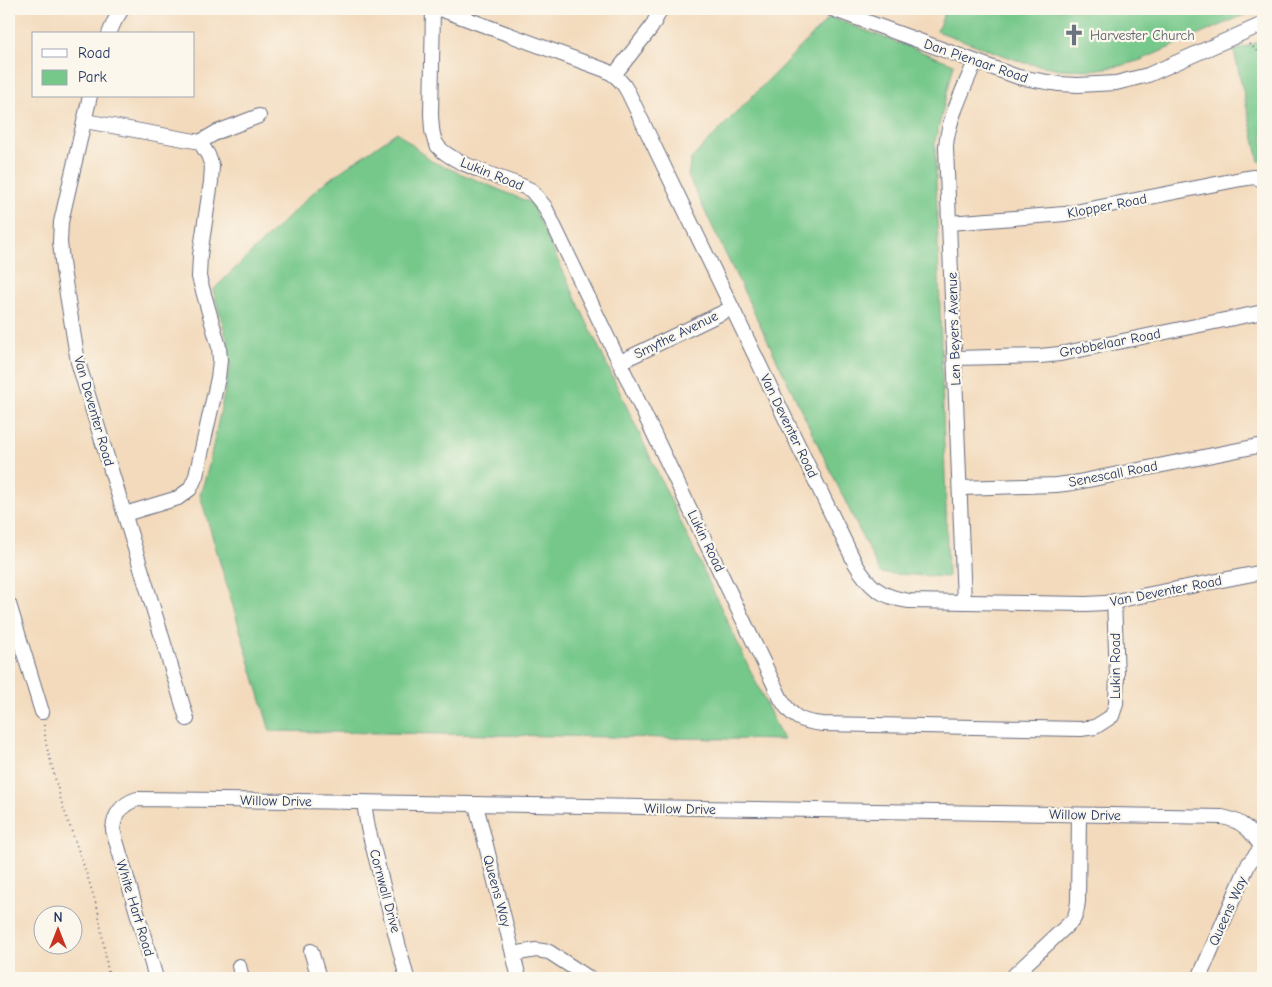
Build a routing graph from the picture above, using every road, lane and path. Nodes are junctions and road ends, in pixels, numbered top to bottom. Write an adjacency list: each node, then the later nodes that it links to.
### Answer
1 (122, 9): 7 (street)
2 (433, 9): 21 (street, Lukin Road)
3 (440, 9): 11 (street, Van Deventer Road)
4 (661, 9): 11 (street)
5 (832, 9): 10 (street, Dan Pienaar Road)
6 (1263, 24): 8 (street, Dan Pienaar Road)
7 (110, 32)
8 (1238, 35): 9 (path); 10 (street, Dan Pienaar Road)
9 (1263, 55)
10 (975, 62): 17 (street, Len Beyers Avenue)
11 (614, 75): 18 (street, Van Deventer Road)
12 (90, 98): 14 (street, Van Deventer Road)
13 (259, 116): 15 (street)
14 (85, 120): 15 (street); 24 (street, Van Deventer Road)
15 (200, 142): 24 (street)
16 (1263, 180): 17 (street, Klopper Road)
17 (949, 223): 20 (street, Len Beyers Avenue)
18 (732, 308): 21 (street, Smythe Avenue); 27 (street, Van Deventer Road)
19 (1263, 312): 20 (street, Grobbelaar Road)
20 (955, 358): 23 (street, Len Beyers Avenue)
21 (620, 362): 26 (street, Lukin Road)
22 (1263, 445): 23 (street, Senescall Road)
23 (960, 488): 27 (street, Len Beyers Avenue)
24 (125, 514): 30 (street, Van Deventer Road)
25 (1263, 572): 26 (street, Van Deventer Road)
26 (1114, 601): 27 (street, Van Deventer Road)
27 (964, 602)
28 (9, 604): 29 (street)
29 (42, 712): 38 (path)
30 (187, 719)
31 (364, 803): 32 (street, Willow Drive); 34 (street, Willow Drive); 41 (street, Cornwall Drive)
32 (476, 804): 33 (street, Willow Drive); 37 (street, Queens Way)
33 (1079, 815): 35 (street, Willow Drive); 44 (street)
34 (114, 838): 39 (street, White Hart Road)
35 (1261, 839): 45 (street, Queens Way)
36 (311, 951): 40 (street)
37 (513, 954): 42 (street, Queens Way); 43 (street)
38 (109, 978)
39 (156, 978)
40 (319, 978)
41 (407, 978)
42 (519, 978)
43 (589, 978)
44 (1011, 978)
45 (1199, 978)

